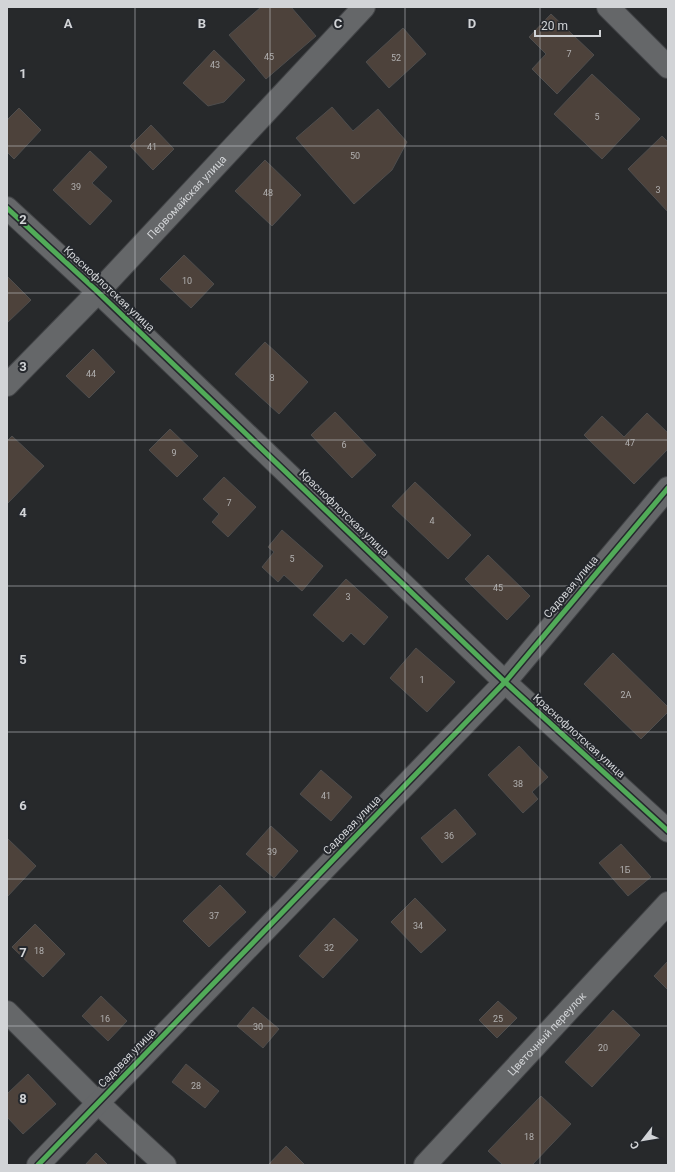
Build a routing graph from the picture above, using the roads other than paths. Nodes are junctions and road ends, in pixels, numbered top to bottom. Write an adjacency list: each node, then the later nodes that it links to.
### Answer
1 (364, 7): 5 (street, Первомайская улица)
2 (608, 7): 3 (street)
3 (668, 67)
4 (7, 208): 5 (street, Краснофлотская улица)
5 (98, 292): 6 (street, Первомайская улица); 8 (street, Краснофлотская улица)
6 (7, 385)
7 (668, 488): 8 (street, Садовая улица)
8 (505, 682): 9 (street, Краснофлотская улица); 12 (street, Садовая улица)
9 (668, 831)
10 (668, 903): 15 (street, Цветочный переулок)
11 (7, 1012): 12 (street)
12 (98, 1103): 13 (street, Садовая улица); 14 (street)
13 (38, 1165)
14 (165, 1165)
15 (425, 1165)

